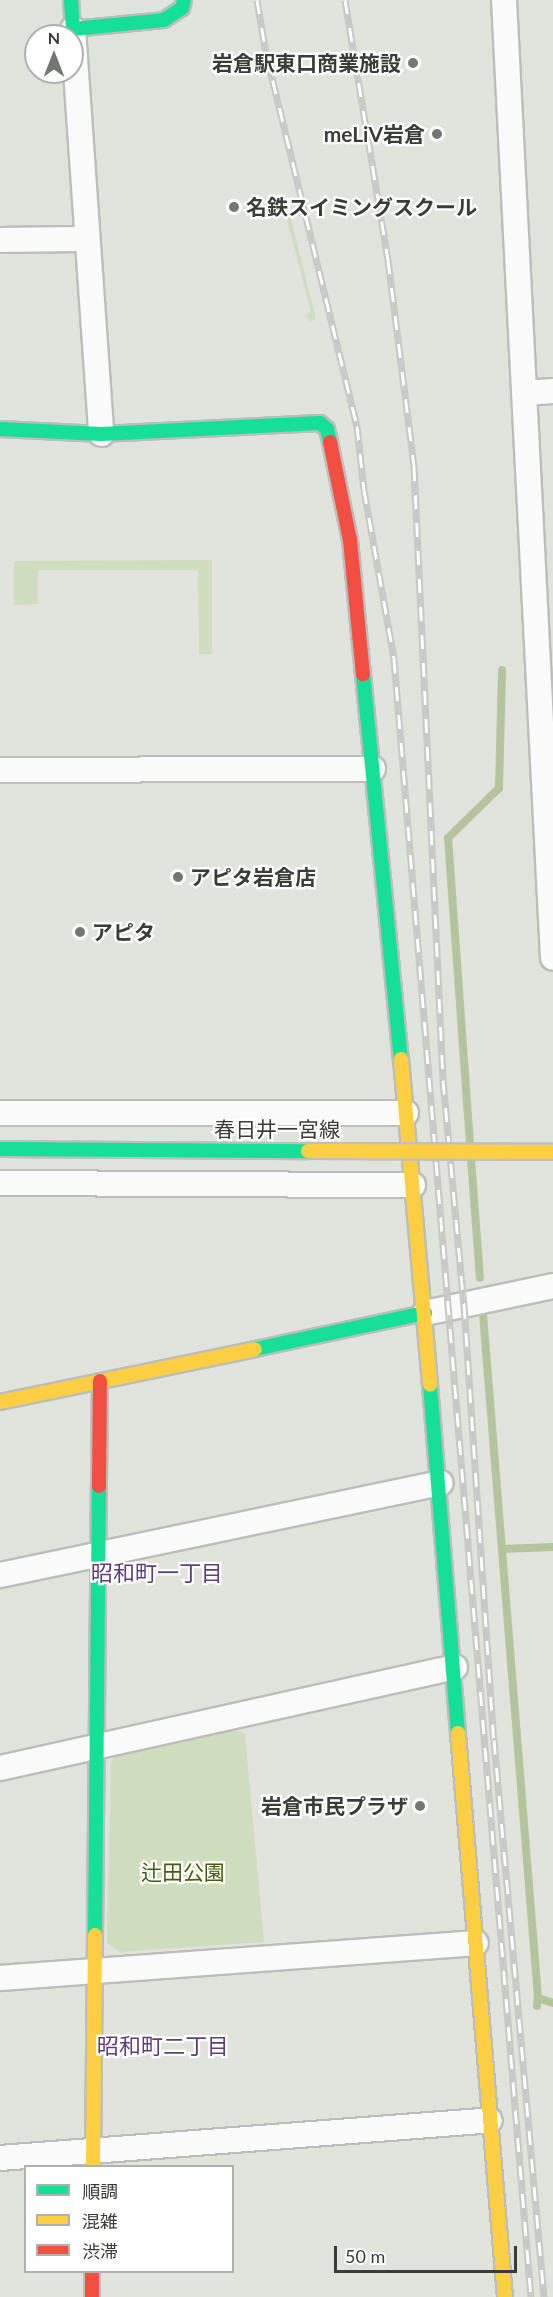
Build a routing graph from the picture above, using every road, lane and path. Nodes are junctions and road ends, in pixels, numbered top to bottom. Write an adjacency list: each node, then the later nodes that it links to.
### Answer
1 (70, 0): 4 (street)
2 (184, 0): 5 (street)
3 (504, 0): 10 (street)
4 (73, 24)
5 (84, 27)
6 (77, 84): 7 (street)
7 (87, 239): 8 (street); 12 (street)
8 (0, 240)
9 (553, 391): 10 (street)
10 (524, 393): 15 (street)
11 (0, 429): 12 (street)
12 (101, 434): 13 (street)
13 (373, 769): 14 (street); 17 (street)
14 (0, 770)
15 (553, 958)
16 (0, 1113): 17 (street)
17 (406, 1113): 21 (street)
18 (0, 1149): 19 (street, 春日井一宮線, bridge)
19 (553, 1152)
20 (0, 1183): 21 (street)
21 (413, 1185): 23 (street)
22 (553, 1286): 23 (street)
23 (425, 1313): 24 (street); 26 (street)
24 (99, 1381): 25 (street); 27 (street)
25 (0, 1402)
26 (440, 1483): 27 (street); 29 (street)
27 (98, 1554): 28 (street); 30 (street)
28 (0, 1575)
29 (454, 1667): 30 (street); 32 (street)
30 (96, 1748): 31 (street); 33 (street)
31 (0, 1768)
32 (476, 1943): 33 (street); 35 (street)
33 (95, 1971): 34 (street); 37 (street)
34 (0, 1978)
35 (490, 2120): 37 (street); 40 (street)
36 (0, 2158): 37 (street)
37 (93, 2158)
38 (92, 2273): 39 (street)
39 (92, 2297)
40 (505, 2297)

